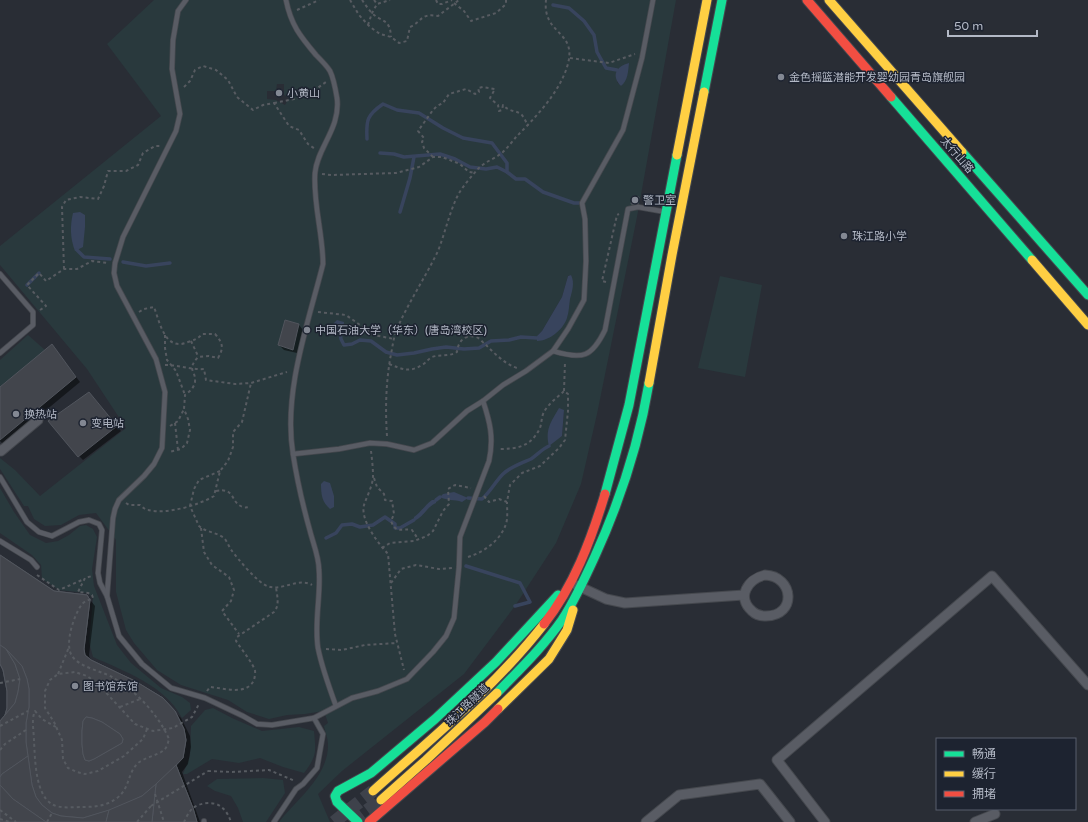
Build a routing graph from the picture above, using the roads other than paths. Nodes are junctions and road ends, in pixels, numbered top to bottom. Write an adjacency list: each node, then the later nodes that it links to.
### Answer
1 (186, 0): 24 (lane)
2 (286, 0): 17 (lane)
3 (653, 0): 12 (lane)
4 (707, 0): 8 (main road, 珠江路隧道)
5 (722, 0): 22 (main road)
6 (807, 0): 11 (main road, 太行山路)
7 (829, 0): 10 (main road, 太行山路)
8 (666, 212): 12 (lane); 21 (main road, 珠江路隧道)
9 (0, 274): 13 (lane)
10 (1088, 295)
11 (1088, 325)
12 (554, 351): 14 (lane)
13 (0, 353)
14 (483, 401): 17 (lane); 26 (lane)
15 (38, 420): 16 (street)
16 (0, 450)
17 (293, 454): 26 (lane)
18 (0, 477): 24 (lane)
19 (0, 541): 20 (lane)
20 (37, 568)
21 (571, 583): 22 (street); 28 (main road, 珠江路隧道); 32 (main road)
22 (581, 588): 23 (street); 29 (main road, 珠江路隧道); 33 (main road)
23 (744, 595): 23 (street)
24 (107, 596): 27 (lane)
25 (1088, 685): 36 (street)
26 (336, 706): 27 (lane)
27 (314, 718): 31 (lane)
28 (373, 791)
29 (381, 800)
30 (995, 814): 37 (street)
31 (274, 822)
32 (358, 822)
33 (369, 822)
34 (646, 822): 35 (street)
35 (790, 822)
36 (825, 822)
37 (975, 822)

